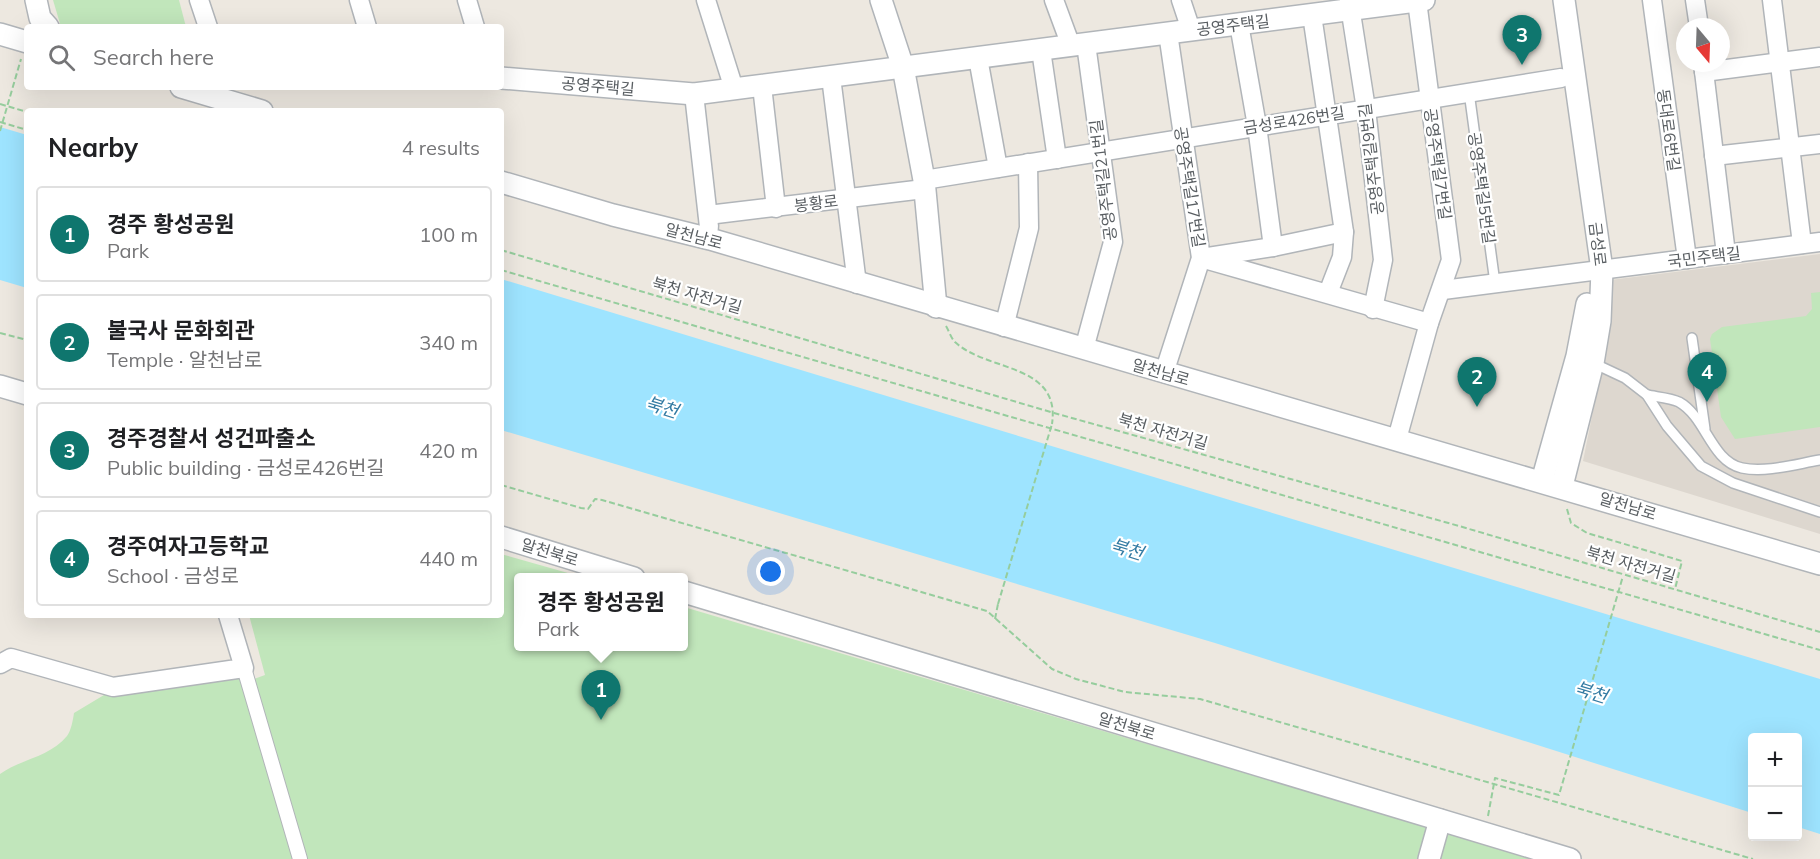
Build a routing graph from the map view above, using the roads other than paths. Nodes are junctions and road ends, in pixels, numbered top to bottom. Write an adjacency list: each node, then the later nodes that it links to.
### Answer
1 (34, 0): 18 (street); 19 (street)
2 (199, 0): 20 (street)
3 (359, 0): 21 (street)
4 (467, 0): 22 (street)
5 (706, 0): 40 (street)
6 (881, 0): 34 (street)
7 (1054, 0): 28 (street, 공영주택길21번길)
8 (1181, 0): 24 (street)
9 (1550, 0): 38 (street, 금성로)
10 (1564, 0): 71 (street, 금성로)
11 (1652, 0): 70 (street, 동대로6번길)
12 (1695, 0): 17 (street)
13 (1772, 0): 32 (street)
14 (1421, 1): 15 (street, 공영주택길); 45 (street, 공영주택길7번길)
15 (1351, 5): 16 (street, 공영주택길); 48 (street, 공영주택길9번길)
16 (1312, 15): 23 (street, 공영주택길); 49 (street)
17 (1698, 18)
18 (31, 24)
19 (45, 24)
20 (207, 24)
21 (366, 24)
22 (474, 24)
23 (1239, 24): 24 (street, 공영주택길); 50 (street)
24 (1191, 30): 25 (street, 공영주택길)
25 (1168, 33): 28 (street, 공영주택길); 51 (street, 공영주택길17번길)
26 (0, 34): 27 (street)
27 (24, 36)
28 (1078, 45): 29 (street, 공영주택길); 54 (street, 공영주택길21번길)
29 (1041, 50): 31 (street, 공영주택길); 56 (street)
30 (1820, 57): 32 (street)
31 (978, 58): 34 (street, 공영주택길); 58 (street)
32 (1779, 62): 33 (street); 53 (street)
33 (1730, 65)
34 (903, 67): 36 (street, 공영주택길); 60 (street)
35 (1705, 72): 55 (street)
36 (831, 77): 39 (street, 공영주택길); 61 (street)
37 (504, 78): 44 (street, 공영주택길)
38 (1561, 78): 43 (street, 금성로426번길); 71 (street, 금성로)
39 (762, 86): 40 (street, 공영주택길); 62 (street)
40 (734, 89): 44 (street, 공영주택길)
41 (191, 90): 46 (street)
42 (234, 90): 47 (street)
43 (1469, 92): 45 (street, 금성로426번길); 72 (lane, 공영주택길5번길)
44 (694, 94): 63 (street)
45 (1429, 99): 48 (street, 금성로426번길); 74 (street, 공영주택길7번길)
46 (252, 108)
47 (255, 108)
48 (1365, 109): 49 (street, 금성로426번길); 77 (street, 공영주택길9번길)
49 (1327, 115): 50 (street, 금성로426번길); 64 (street)
50 (1257, 126): 51 (street, 금성로426번길); 67 (street)
51 (1181, 138): 54 (street, 금성로426번길); 69 (street, 공영주택길17번길)
52 (1820, 144): 53 (street)
53 (1790, 147): 55 (street); 66 (street)
54 (1100, 152): 56 (street, 금성로426번길); 81 (street, 공영주택길21번길)
55 (1714, 156): 68 (street)
56 (1057, 159): 57 (street, 금성로426번길)
57 (1028, 163): 58 (street, 금성로426번길); 79 (street)
58 (998, 168): 60 (street, 금성로426번길)
59 (504, 183): 65 (street, 알천남로)
60 (924, 184): 61 (street, 봉황로); 76 (street)
61 (847, 199): 62 (street, 봉황로); 73 (street)
62 (776, 208): 63 (street, 봉황로)
63 (708, 215): 65 (street)
64 (1344, 232): 67 (street); 75 (street)
65 (710, 239): 73 (street, 알천남로)
66 (1811, 243): 68 (street, 국민주택길)
67 (1273, 247): 69 (street)
68 (1726, 254): 70 (street, 국민주택길)
69 (1201, 258): 75 (street); 83 (street, 공영주택길17번길)
70 (1687, 259): 71 (street, 국민주택길)
71 (1595, 270): 72 (street, 금성로); 82 (street, 금성로)
72 (1496, 283): 74 (street, 금성로)
73 (857, 284): 76 (street, 알천남로)
74 (1443, 290): 78 (street, 공영주택길7번길)
75 (1328, 293): 77 (street)
76 (936, 307): 79 (street, 알천남로)
77 (1373, 309): 78 (street)
78 (1429, 323): 88 (street, 공영주택길7번길)
79 (1004, 327): 81 (street, 알천남로)
80 (1692, 338): 87 (lane)
81 (1084, 350): 83 (street, 알천남로)
82 (1585, 359): 86 (lane); 90 (street, 금성로)
83 (1164, 373): 88 (street, 알천남로)
84 (0, 386): 85 (street)
85 (24, 393)
86 (1647, 395): 87 (lane); 91 (lane)
87 (1705, 429): 89 (lane)
88 (1397, 439): 90 (street, 알천남로)
89 (1820, 460)
90 (1552, 484): 93 (street, 알천남로)
91 (1820, 512)
92 (504, 538): 94 (street, 알천북로)
93 (1820, 564)
94 (618, 573)
95 (688, 593): 99 (street, 알천북로)
96 (229, 618): 98 (street)
97 (0, 664): 98 (street)
98 (244, 668): 100 (street)
99 (1440, 820): 101 (street); 102 (street, 알천북로)
100 (300, 859)
101 (1429, 859)
102 (1570, 859)

